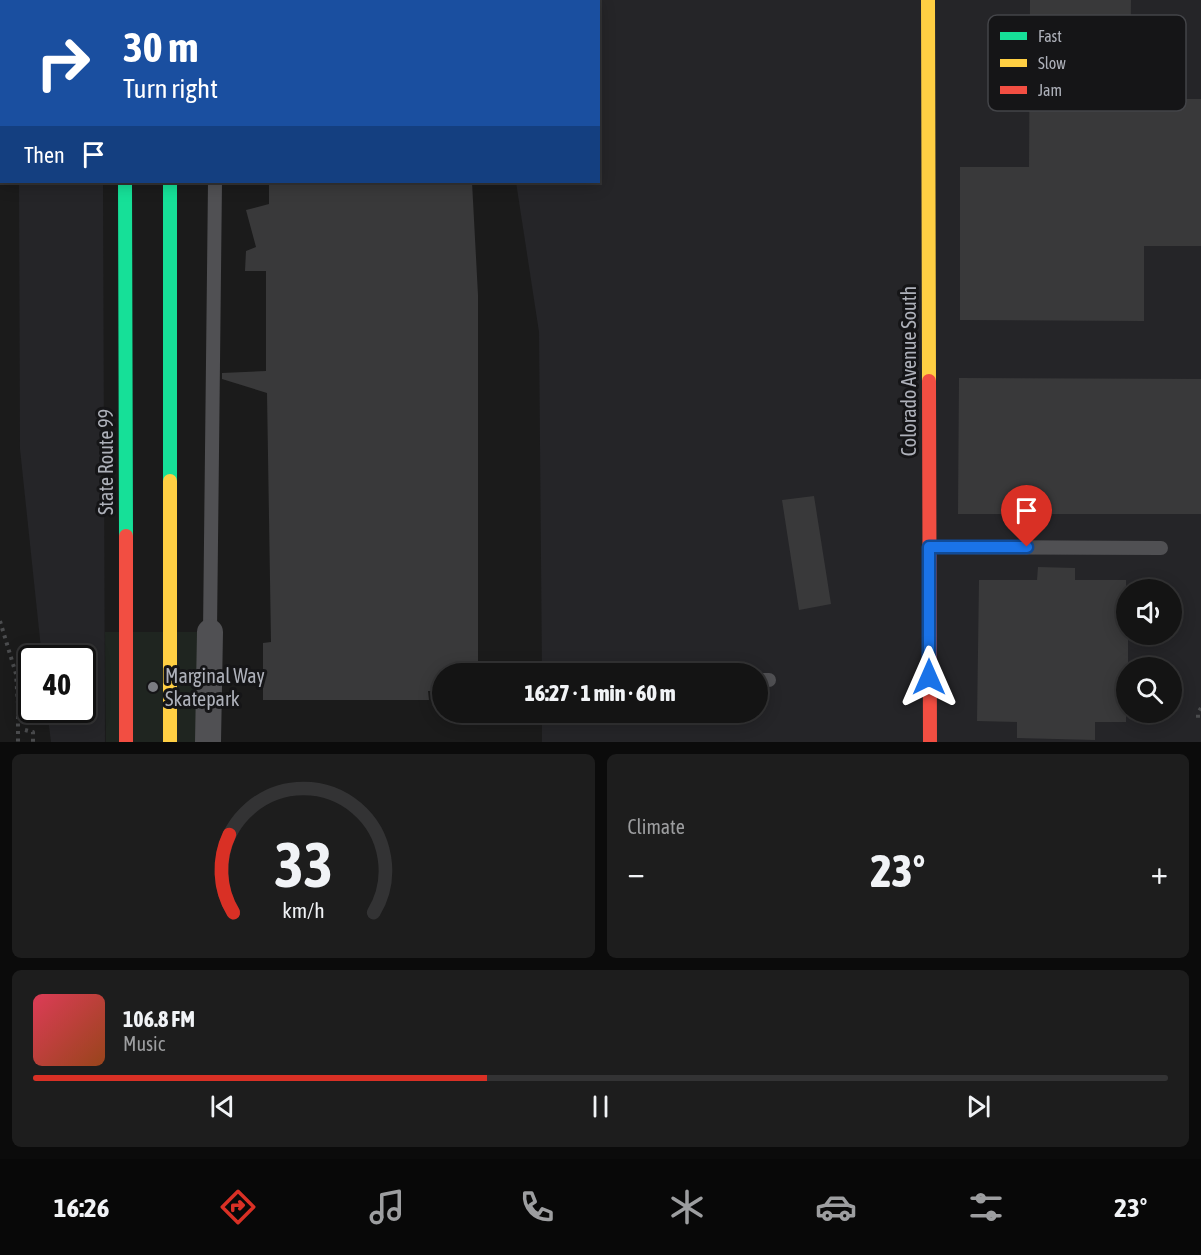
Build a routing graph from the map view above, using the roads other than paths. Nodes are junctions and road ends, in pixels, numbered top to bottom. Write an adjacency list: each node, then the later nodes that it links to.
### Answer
1 (928, 0): 5 (main road, Colorado Avenue South)
2 (125, 183): 8 (main road, State Route 99)
3 (170, 183): 9 (main road)
4 (215, 183): 7 (lane)
5 (929, 547): 6 (lane); 11 (main road, Colorado Avenue South)
6 (1161, 548)
7 (210, 632): 10 (street)
8 (126, 742)
9 (170, 742)
10 (208, 742)
11 (930, 742)

